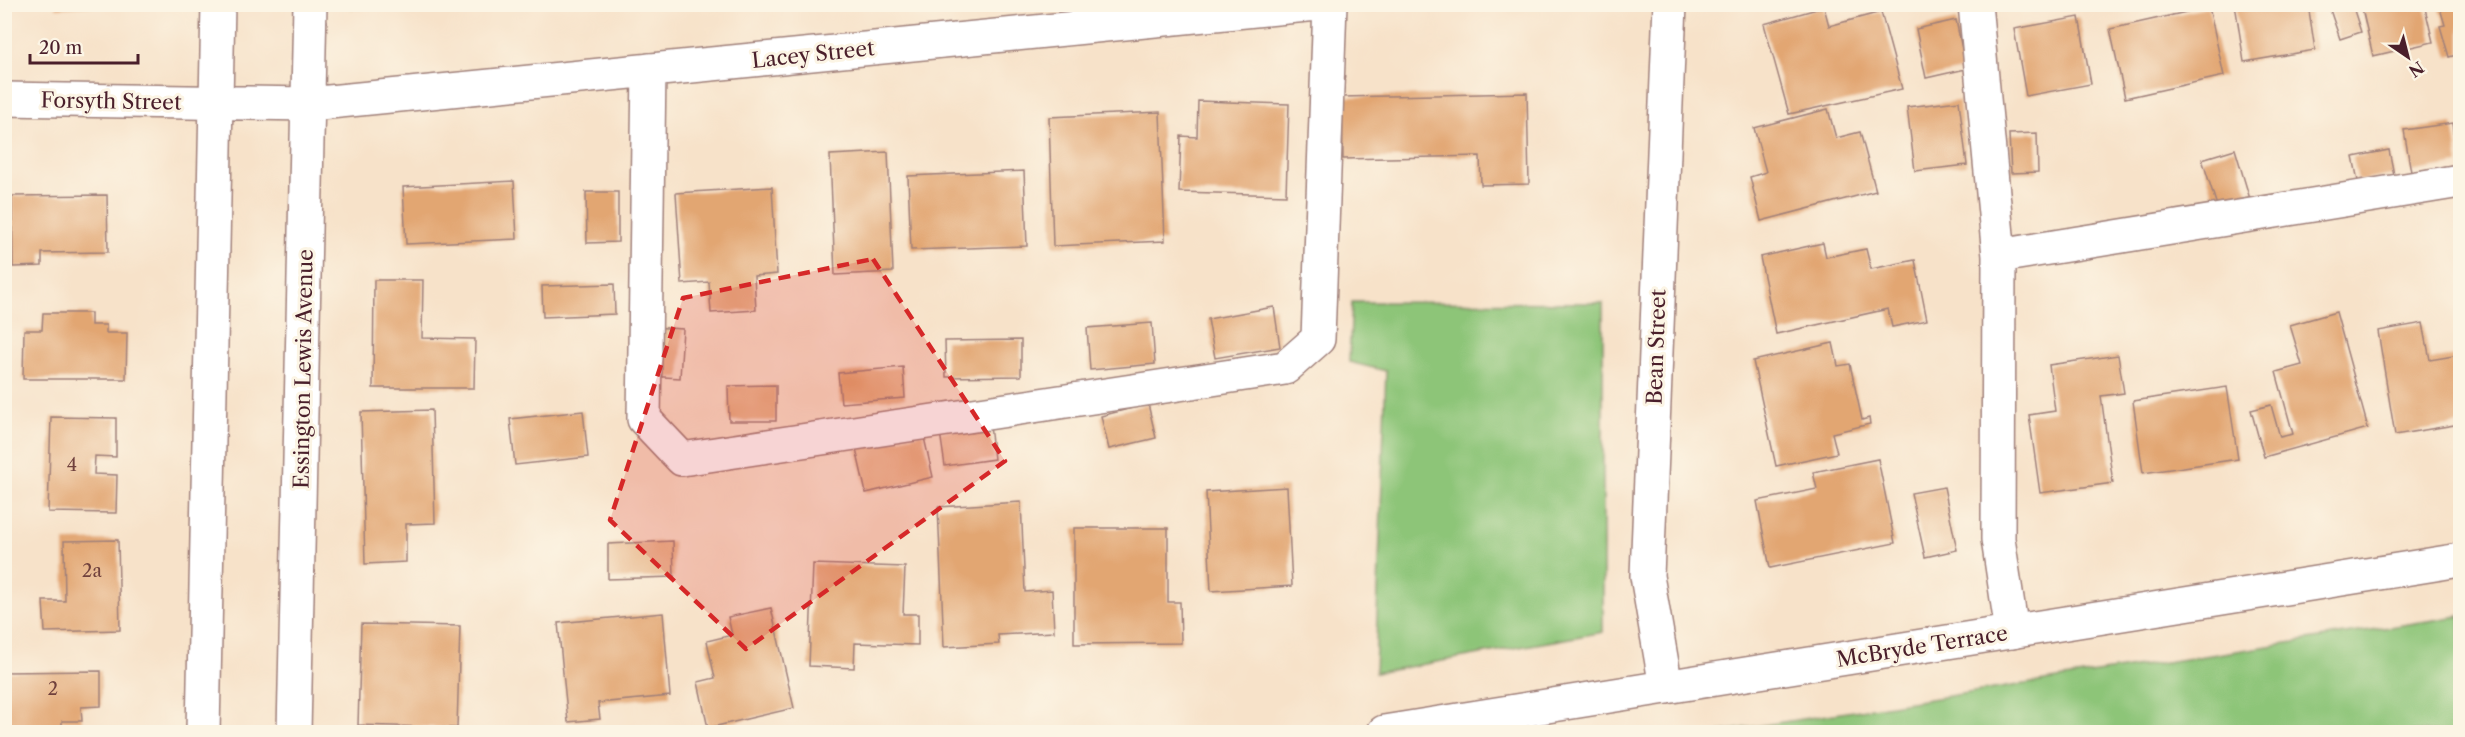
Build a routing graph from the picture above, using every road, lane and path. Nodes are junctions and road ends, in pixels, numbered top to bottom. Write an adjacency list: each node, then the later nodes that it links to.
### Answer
1 (218, 4): 10 (street)
2 (310, 4): 11 (street, Essington Lewis Avenue)
3 (1317, 4): 7 (street, Lacey Street)
4 (1330, 4): 8 (street)
5 (1670, 4): 16 (street, Bean Street)
6 (1975, 4): 13 (street)
7 (1032, 18): 8 (street, Lacey Street)
8 (649, 70): 11 (street, Lacey Street)
9 (4, 99): 10 (street, Forsyth Street)
10 (217, 102): 11 (street, Forsyth Street); 17 (street)
11 (309, 104): 18 (street, Essington Lewis Avenue)
12 (2460, 181): 13 (street)
13 (1999, 256): 15 (street)
14 (2460, 560): 15 (street, McBryde Terrace)
15 (2012, 632): 16 (street, McBryde Terrace)
16 (1666, 687): 19 (street, McBryde Terrace)
17 (203, 732)
18 (294, 732)
19 (1384, 732)

